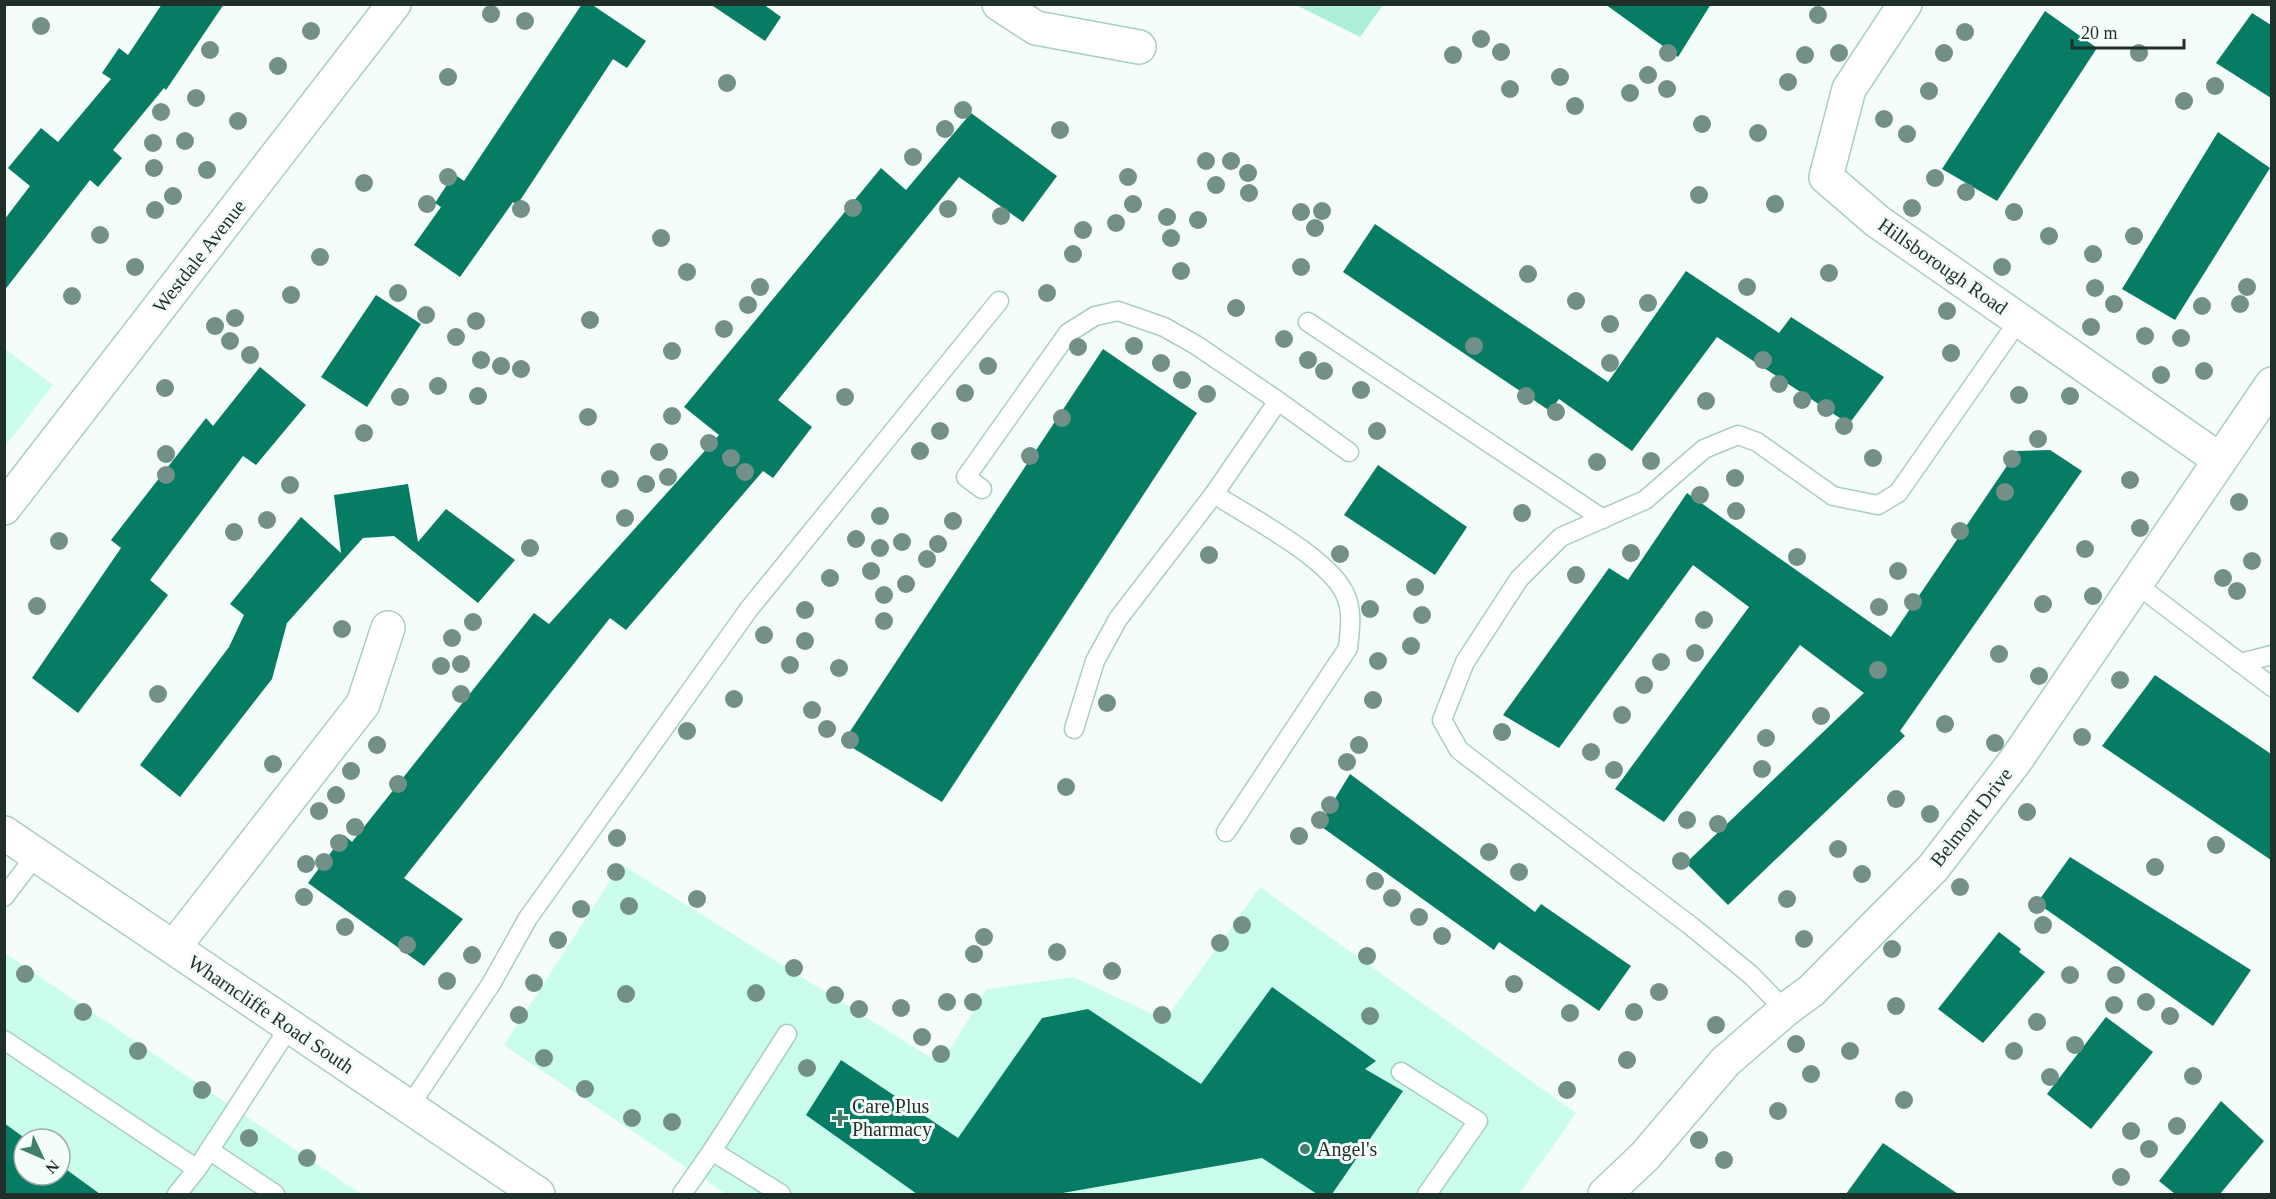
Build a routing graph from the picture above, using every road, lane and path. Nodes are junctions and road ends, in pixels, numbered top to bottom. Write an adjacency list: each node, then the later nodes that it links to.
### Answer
1 (394, 4): 14 (street, Westdale Avenue)
2 (999, 4): 4 (street)
3 (1905, 4): 6 (street, Hillsborough Road)
4 (1139, 47)
5 (999, 301): 32 (lane)
6 (2019, 320): 11 (street, Hillsborough Road); 15 (lane)
7 (1308, 322): 15 (lane)
8 (2271, 384): 11 (street, Belmont Drive)
9 (1278, 401): 10 (lane); 12 (lane); 13 (lane)
10 (1349, 452)
11 (2220, 460): 16 (street, Belmont Drive)
12 (982, 489)
13 (1214, 494): 21 (lane); 22 (lane)
14 (4, 508)
15 (1602, 519): 27 (lane)
16 (2136, 584): 19 (lane); 27 (street, Belmont Drive)
17 (388, 628): 26 (street)
18 (2271, 655): 19 (lane)
19 (2240, 663): 20 (lane)
20 (2271, 687)
21 (1074, 729)
22 (1226, 832)
23 (4, 833): 24 (street, Wharncliffe Road South)
24 (37, 854): 25 (lane); 26 (street, Wharncliffe Road South)
25 (4, 897)
26 (174, 947): 28 (street, Wharncliffe Road South)
27 (1785, 1010): 42 (street, Belmont Drive)
28 (290, 1026): 32 (street, Wharncliffe Road South); 33 (lane)
29 (787, 1034): 34 (lane)
30 (4, 1040): 35 (lane)
31 (1401, 1072): 41 (lane)
32 (410, 1107): 36 (street, Wharncliffe Road South)
33 (209, 1150): 35 (lane); 38 (lane)
34 (712, 1151): 39 (lane); 40 (lane)
35 (197, 1169): 37 (lane)
36 (520, 1190)
37 (177, 1194)
38 (276, 1194)
39 (682, 1194)
40 (781, 1194)
41 (1427, 1194)
42 (1605, 1194)

